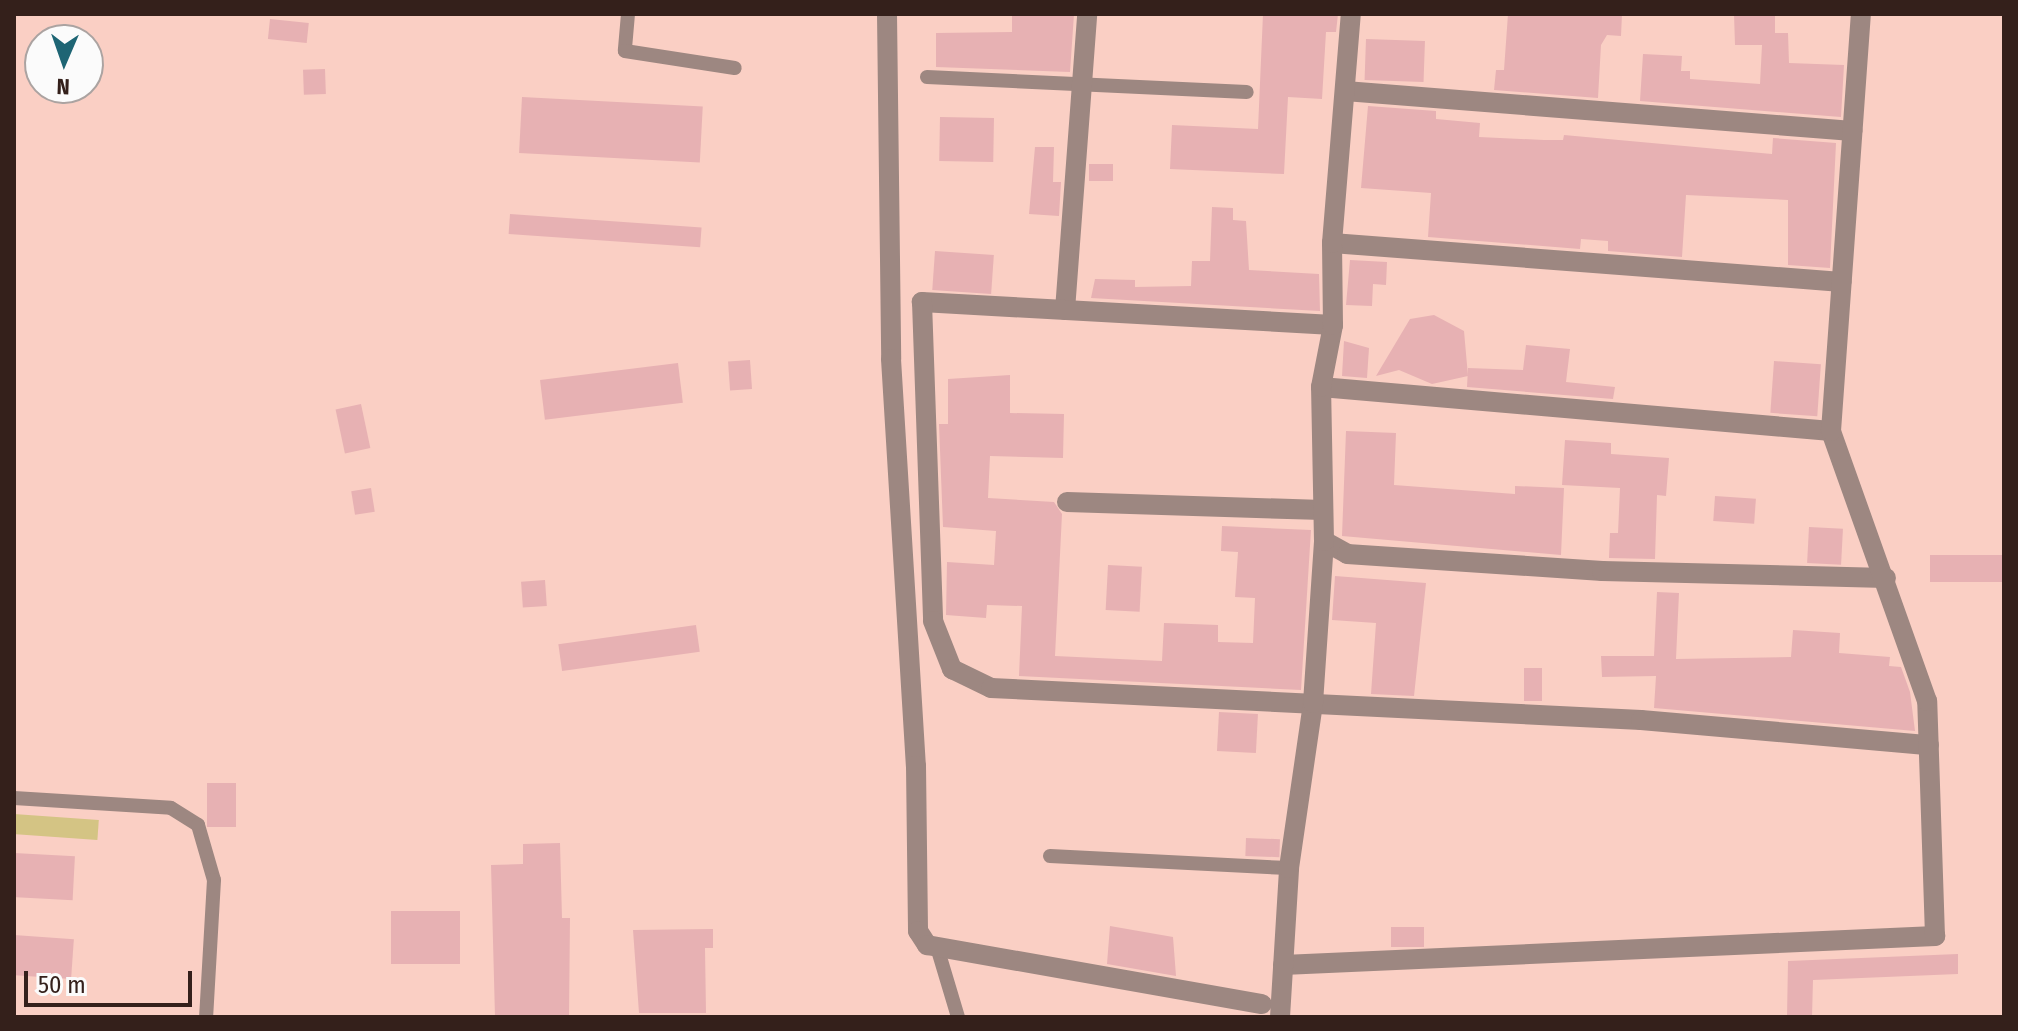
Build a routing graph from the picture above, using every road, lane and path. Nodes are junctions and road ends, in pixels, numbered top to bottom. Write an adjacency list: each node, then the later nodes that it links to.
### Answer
1 (628, 14): 6 (lane)
2 (887, 14): 27 (street)
3 (1087, 14): 8 (street)
4 (1351, 14): 9 (street)
5 (1861, 14): 11 (street)
6 (735, 68)
7 (927, 77): 8 (lane)
8 (1081, 81): 10 (lane); 14 (street)
9 (1345, 91): 11 (street); 12 (street)
10 (1247, 92)
11 (1852, 131): 13 (street)
12 (1332, 243): 13 (street); 15 (street)
13 (1842, 282): 17 (street)
14 (1065, 310): 15 (street); 22 (street)
15 (1333, 325): 16 (street)
16 (1321, 387): 17 (street); 19 (street)
17 (1831, 431): 21 (street)
18 (1067, 502): 19 (street)
19 (1323, 510): 20 (street)
20 (1324, 541): 21 (street); 22 (street)
21 (1886, 578): 23 (street)
22 (1313, 703): 23 (street); 26 (street)
23 (1929, 745): 28 (street)
24 (14, 798): 30 (lane)
25 (1050, 856): 26 (lane)
26 (1289, 868): 28 (street)
27 (937, 947): 29 (street); 31 (lane)
28 (1283, 965): 32 (street)
29 (1262, 1004)
30 (206, 1017)
31 (958, 1017)
32 (1280, 1017)

